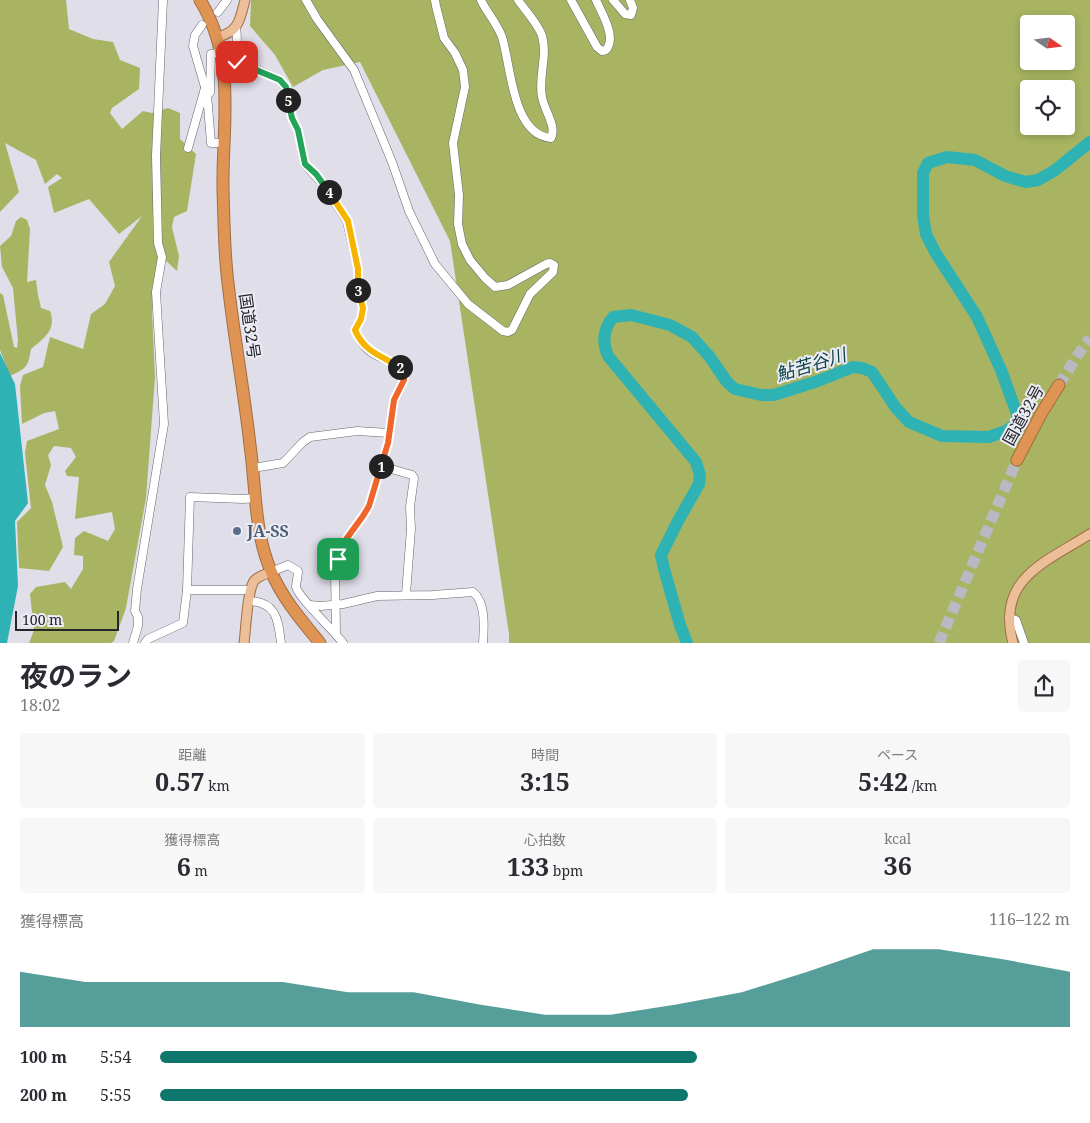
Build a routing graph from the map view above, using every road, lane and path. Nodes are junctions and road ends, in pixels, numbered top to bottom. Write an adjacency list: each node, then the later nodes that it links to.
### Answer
1 (163, 0): 37 (street)
2 (200, 0): 13 (highway, 国道32号)
3 (227, 0): 13 (street)
4 (245, 0): 15 (main road)
5 (306, 0): 6 (street)
6 (436, 0)
7 (481, 0): 8 (street)
8 (518, 0)
9 (571, 0): 10 (street)
10 (596, 0)
11 (613, 0): 12 (street)
12 (630, 0)
13 (214, 13): 16 (highway, 国道32号)
14 (202, 25): 18 (street)
15 (236, 27): 16 (main road); 22 (street)
16 (218, 37): 17 (highway, 国道32号)
17 (222, 52): 18 (street); 19 (highway, 国道32号)
18 (206, 91): 19 (street); 20 (street)
19 (224, 144): 25 (highway, 国道32号)
20 (188, 148)
21 (1058, 385): 23 (highway, 国道32号)
22 (389, 433): 24 (street); 25 (street)
23 (1018, 457)
24 (381, 466): 31 (street); 34 (street)
25 (254, 468): 26 (highway, 国道32号)
26 (256, 498): 28 (highway, 国道32号); 29 (street)
27 (1090, 534): 35 (main road)
28 (271, 572): 30 (main road); 33 (street); 41 (highway, 国道32号)
29 (187, 590): 30 (street); 38 (street)
30 (250, 590): 32 (main road)
31 (406, 594): 34 (street); 43 (street)
32 (249, 601): 39 (main road); 40 (street)
33 (310, 605): 34 (street); 36 (street)
34 (335, 605): 36 (street)
35 (1009, 618): 44 (main road); 45 (street)
36 (336, 632): 42 (street)
37 (133, 643)
38 (145, 643)
39 (244, 643)
40 (281, 643)
41 (320, 643)
42 (344, 643)
43 (483, 643)
44 (1014, 643)
45 (1024, 643)

